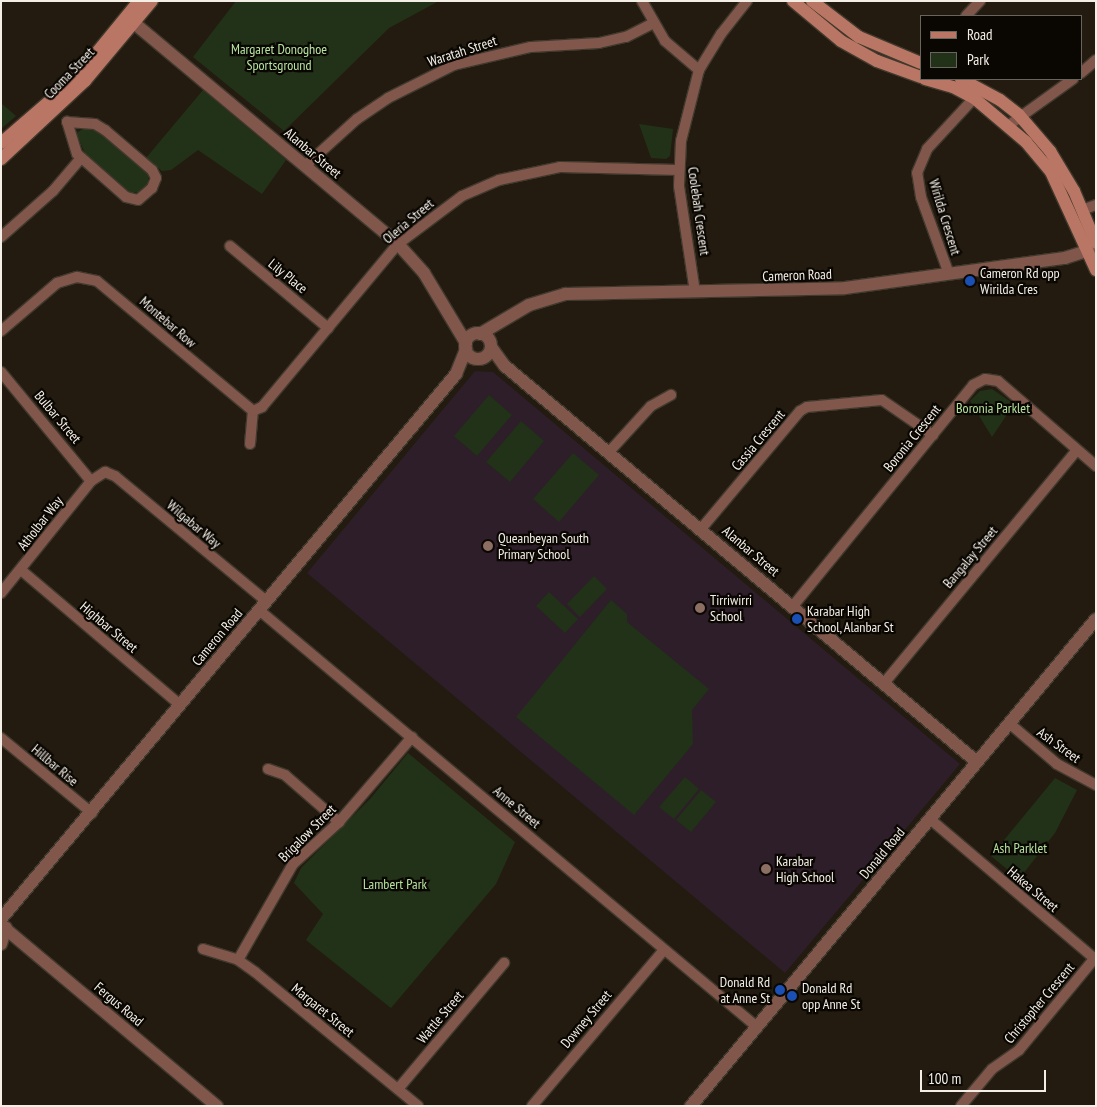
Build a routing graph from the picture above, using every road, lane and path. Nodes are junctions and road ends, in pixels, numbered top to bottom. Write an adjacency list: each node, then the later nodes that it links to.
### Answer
1 (139, 1): 9 (main road, Cooma Street)
2 (152, 1): 9 (main road, Cooma Street)
3 (642, 1): 10 (street)
4 (747, 1): 13 (street, Coolebah Crescent)
5 (793, 1): 15 (main road)
6 (980, 1): 8 (street)
7 (813, 2): 12 (main road)
8 (967, 15)
9 (130, 19): 20 (main road, Cooma Street); 27 (street, Alanbar Street)
10 (654, 23): 13 (street); 27 (street, Waratah Street)
11 (1096, 60): 14 (street)
12 (920, 63)
13 (699, 70): 28 (street, Coolebah Crescent)
14 (1082, 72)
15 (920, 77)
16 (929, 80): 19 (main road)
17 (963, 80): 21 (main road)
18 (1072, 80): 21 (street)
19 (974, 98): 23 (main road); 37 (street, Wirilda Crescent)
20 (52, 106): 22 (street); 24 (main road, Cooma Street); 26 (main road, Cooma Street)
21 (1019, 116): 23 (street); 30 (main road)
22 (67, 122): 25 (street); 25 (street)
23 (1009, 125): 35 (main road)
24 (1, 143)
25 (81, 158): 31 (street)
26 (1, 159)
27 (305, 166): 33 (street, Alanbar Street)
28 (678, 170): 33 (street, Oleria Street); 38 (street, Coolebah Crescent)
29 (1096, 205): 30 (street)
30 (1082, 210): 32 (main road)
31 (1, 237)
32 (1096, 243)
33 (398, 244): 40 (street, Alanbar Street); 41 (street, Oleria Street)
34 (230, 246): 41 (street, Lily Place)
35 (1091, 250): 36 (main road); 37 (street, Cameron Road)
36 (1096, 270)
37 (948, 274): 38 (street, Cameron Road)
38 (694, 292): 39 (street, Cameron Road)
39 (502, 321): 43 (street, Cameron Road); 44 (street)
40 (456, 323): 43 (street, Alanbar Street); 45 (street, Alanbar Street)
41 (328, 328): 51 (street, Oleria Street)
42 (1, 331): 51 (street, Montebar Row)
43 (478, 334): 44 (street, Alanbar Street); 45 (street, Cameron Road)
44 (491, 344): 46 (street, Cameron Road); 47 (street, Alanbar Street)
45 (466, 346): 46 (street, Alanbar Street); 49 (street, Cameron Road)
46 (481, 359): 47 (street, Alanbar Street); 49 (street, Cameron Road)
47 (505, 366): 55 (street, Alanbar Street)
48 (1, 372): 58 (street, Bulbar Street)
49 (456, 374): 62 (street, Cameron Road)
50 (671, 396): 55 (street)
51 (253, 411): 53 (street)
52 (933, 435): 54 (street, Boronia Crescent); 59 (street, Cassia Crescent); 63 (street, Boronia Crescent)
53 (250, 444)
54 (1077, 450): 56 (street, Boronia Crescent); 65 (street, Bangalay Street)
55 (609, 452): 59 (street, Alanbar Street)
56 (1096, 466)
57 (102, 472): 58 (street, Atholbar Way); 62 (street, Wilgabar Way)
58 (91, 481): 60 (street, Atholbar Way)
59 (701, 529): 63 (street, Alanbar Street)
60 (21, 570): 61 (street, Atholbar Way); 66 (street, Highbar Street)
61 (1, 593)
62 (263, 606): 66 (street, Cameron Road); 68 (street, Anne Street)
63 (793, 606): 65 (street, Alanbar Street)
64 (1096, 620): 67 (street, Donald Road)
65 (884, 682): 70 (street, Alanbar Street)
66 (180, 705): 73 (street, Cameron Road)
67 (1009, 723): 70 (street, Donald Road); 72 (street, Ash Street)
68 (412, 737): 75 (street, Brigalow Street); 79 (street, Anne Street)
69 (1, 738): 73 (street, Hillbar Rise)
70 (977, 762): 74 (street, Donald Road)
71 (268, 769): 75 (street)
72 (1096, 785)
73 (92, 813): 76 (street, Cameron Road)
74 (930, 819): 81 (street, Hakea Street); 83 (street, Donald Road)
75 (339, 822): 80 (street, Brigalow Street)
76 (3, 924): 77 (street, Cameron Road); 85 (street, Fergus Road)
77 (1, 944)
78 (203, 949): 80 (street, Margaret Street)
79 (663, 951): 83 (street, Anne Street); 87 (street, Downey Street)
80 (238, 960): 84 (street, Margaret Street)
81 (1095, 960): 89 (street, Christopher Crescent)
82 (504, 962): 84 (street, Wattle Street)
83 (757, 1027): 88 (street, Donald Road)
84 (398, 1089): 86 (street, Margaret Street)
85 (217, 1106)
86 (418, 1106)
87 (532, 1106)
88 (691, 1106)
89 (961, 1106)

